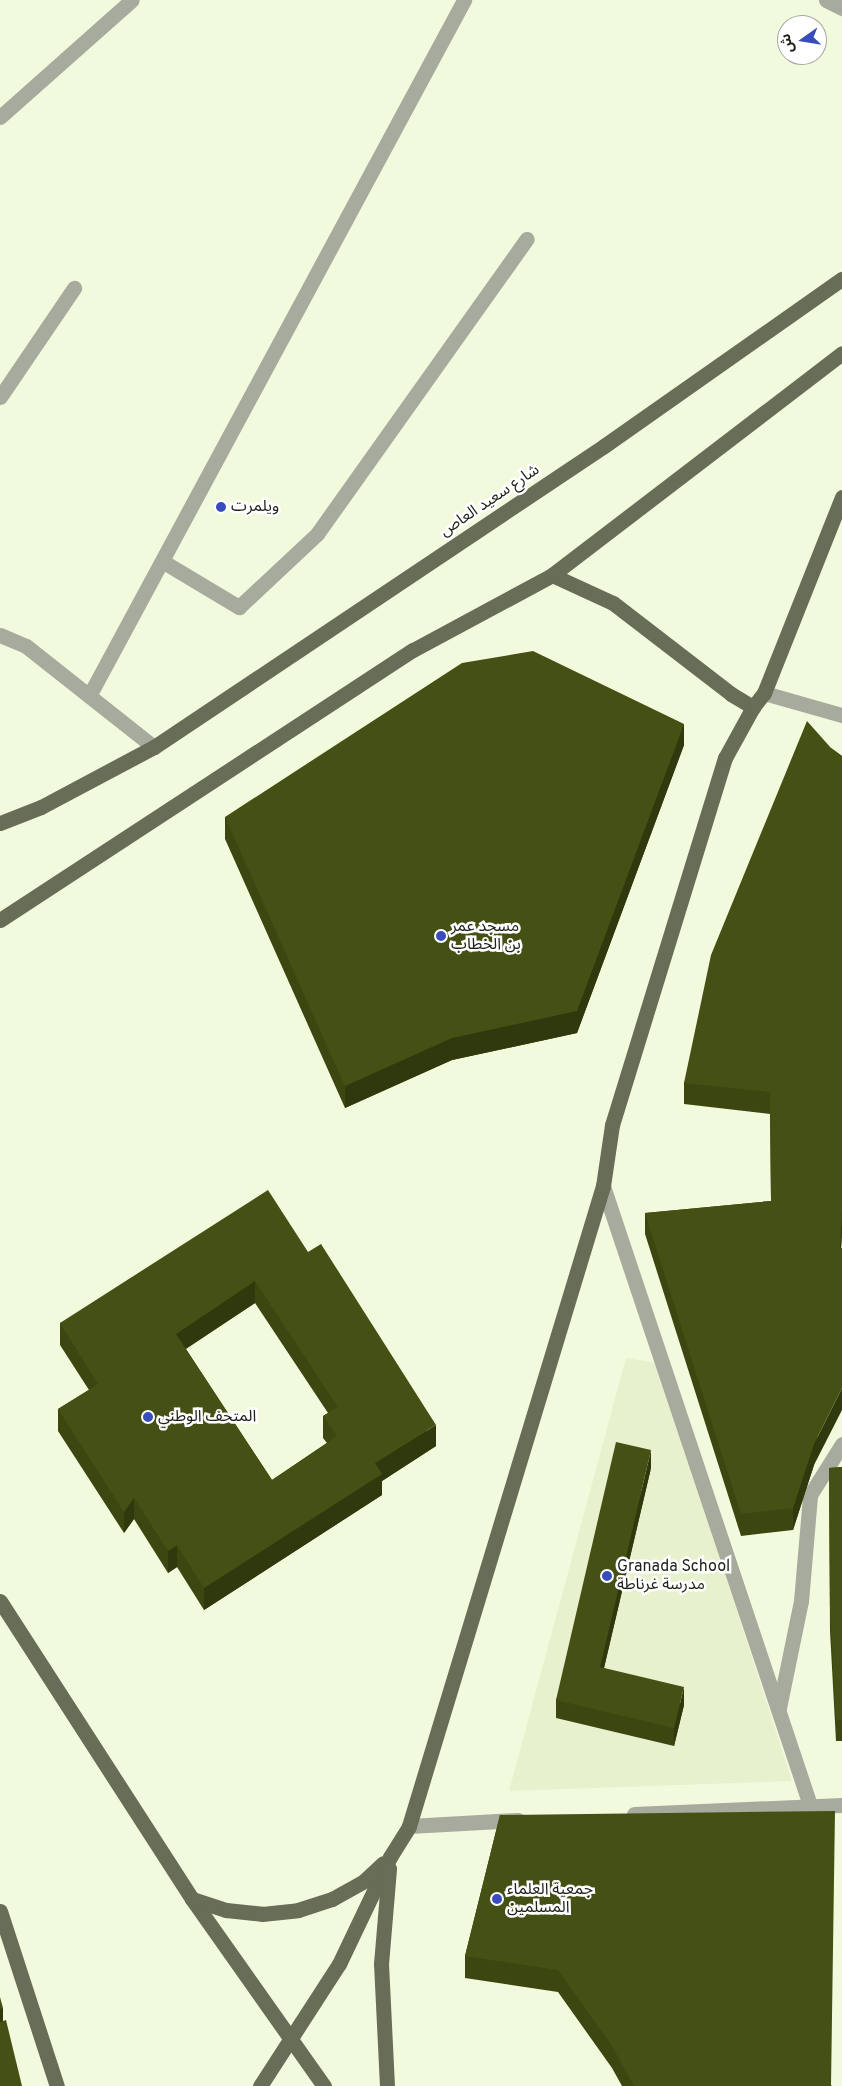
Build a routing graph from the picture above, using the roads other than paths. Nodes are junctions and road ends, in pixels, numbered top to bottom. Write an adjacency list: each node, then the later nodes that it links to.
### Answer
1 (132, 0): 5 (street)
2 (464, 0): 12 (street)
3 (826, 0): 4 (street)
4 (842, 8)
5 (0, 116)
6 (527, 239): 12 (street)
7 (842, 279): 19 (main road, شارع سعيد العاص)
8 (74, 288): 10 (street)
9 (842, 353): 13 (main road)
10 (0, 397)
11 (842, 497): 15 (main road)
12 (162, 561): 16 (street)
13 (552, 574): 17 (main road); 21 (main road)
14 (0, 634): 16 (street)
15 (764, 693): 17 (main road); 18 (street)
16 (89, 696): 19 (street)
17 (753, 707): 22 (main road)
18 (842, 715)
19 (154, 748): 20 (main road, شارع سعيد العاص)
20 (0, 823)
21 (0, 920)
22 (603, 1186): 26 (street); 31 (main road)
23 (842, 1444): 24 (street)
24 (838, 1460): 26 (street)
25 (0, 1601): 33 (main road)
26 (778, 1709): 27 (street)
27 (810, 1805): 28 (street); 29 (street)
28 (842, 1806)
29 (614, 1815)
30 (536, 1819): 31 (street)
31 (409, 1826): 32 (main road)
32 (390, 1857): 33 (main road); 35 (main road); 39 (main road)
33 (192, 1899): 35 (main road)
34 (0, 1911): 36 (main road)
35 (293, 2039): 37 (main road); 38 (main road)
36 (58, 2086)
37 (260, 2086)
38 (324, 2086)
39 (387, 2086)

